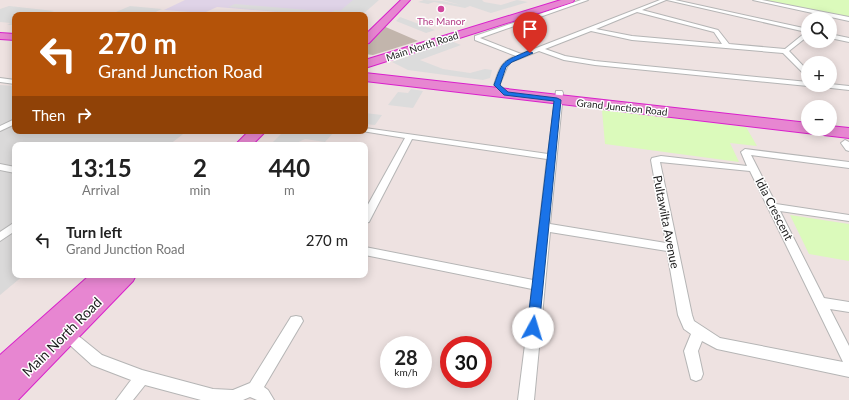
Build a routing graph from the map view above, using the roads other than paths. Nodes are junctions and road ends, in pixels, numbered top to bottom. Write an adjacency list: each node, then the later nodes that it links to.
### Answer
1 (394, 0): 10 (highway)
2 (406, 0): 11 (highway)
3 (547, 0): 15 (highway, Main North Road)
4 (570, 0): 15 (highway, Main North Road)
5 (586, 0): 27 (street)
6 (664, 0): 9 (street)
7 (670, 0): 16 (street)
8 (755, 0): 12 (street)
9 (638, 11): 14 (street); 24 (street)
10 (380, 13): 11 (highway); 13 (highway)
11 (392, 14): 21 (highway)
12 (849, 19)
13 (368, 24)
14 (591, 29): 24 (street); 25 (street)
15 (464, 30): 28 (highway, Main North Road)
16 (801, 30)
17 (1, 34): 18 (highway); 19 (highway)
18 (12, 34)
19 (12, 37)
20 (837, 37): 23 (street)
21 (368, 38)
22 (801, 38): 26 (street)
23 (849, 40)
24 (727, 46): 26 (street)
25 (539, 50): 27 (street); 35 (street)
26 (786, 51): 29 (street)
27 (521, 56): 38 (street)
28 (370, 58): 31 (highway)
29 (801, 68)
30 (368, 71): 31 (highway, Grand Junction Road)
31 (385, 73): 38 (highway, Grand Junction Road)
32 (368, 78): 38 (highway, Grand Junction Road)
33 (0, 80): 34 (street)
34 (12, 82)
35 (801, 83)
36 (837, 87): 37 (street)
37 (849, 88)
38 (502, 90): 39 (highway, Grand Junction Road)
39 (558, 96): 40 (highway, Grand Junction Road); 44 (highway, Grand Junction Road); 54 (street)
40 (801, 119)
41 (12, 123): 45 (street)
42 (837, 124): 43 (highway)
43 (849, 125)
44 (801, 127)
45 (0, 129)
46 (368, 130): 49 (street)
47 (255, 134): 52 (highway)
48 (269, 134): 53 (highway)
49 (410, 136): 54 (street); 60 (street)
50 (835, 136): 51 (highway)
51 (848, 141)
52 (246, 142)
53 (260, 142)
54 (551, 157): 62 (street)
55 (849, 165): 57 (street, Idia Crescent)
56 (8, 169): 58 (street)
57 (753, 169): 59 (street, Idia Crescent); 65 (street, Pultawilta Avenue)
58 (0, 174)
59 (773, 207): 61 (street); 70 (street, Idia Crescent)
60 (368, 214)
61 (849, 218)
62 (544, 227): 65 (street); 69 (street)
63 (12, 228): 64 (street)
64 (0, 237)
65 (671, 248): 74 (street, Pultawilta Avenue)
66 (368, 252): 69 (street)
67 (102, 278): 73 (highway, Main North Road)
68 (121, 278): 73 (highway, Main North Road)
69 (538, 286): 86 (street)
70 (820, 302): 71 (street); 75 (street, Idia Crescent)
71 (849, 307)
72 (296, 321): 80 (street)
73 (55, 332): 77 (highway, Main North Road); 79 (street); 81 (highway, Main North Road)
74 (698, 332): 76 (street); 78 (street)
75 (849, 360)
76 (849, 370)
77 (0, 373)
78 (696, 374)
79 (142, 377): 82 (street); 84 (street)
80 (254, 390): 83 (street); 85 (street)
81 (0, 398)
82 (216, 398): 83 (street)
83 (235, 399)
84 (124, 400)
85 (266, 400)
86 (526, 400)

